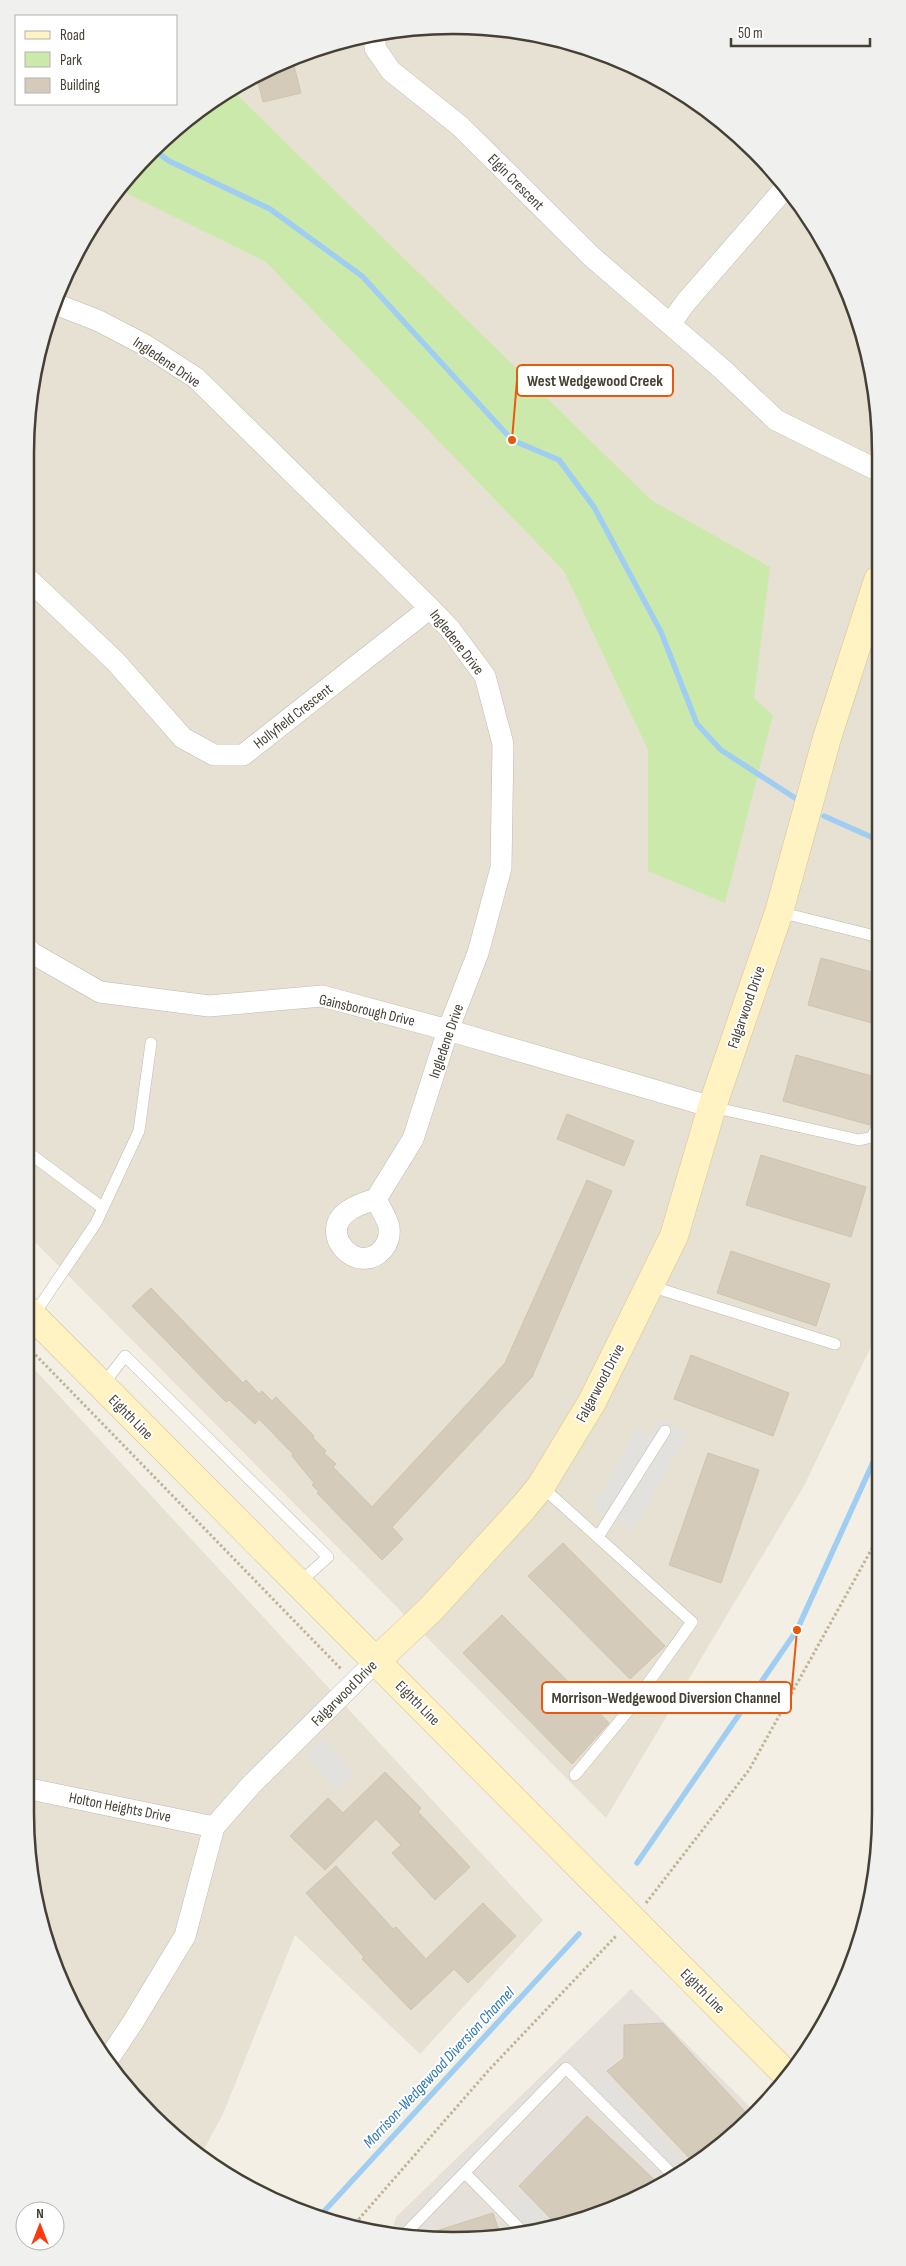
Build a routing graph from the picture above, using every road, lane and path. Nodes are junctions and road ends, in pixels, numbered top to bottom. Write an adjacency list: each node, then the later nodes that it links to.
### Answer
1 (375, 41): 4 (street, Elgin Crescent)
2 (781, 192): 4 (street)
3 (61, 306): 8 (street, Ingledene Drive)
4 (670, 324): 5 (street, Elgin Crescent)
5 (872, 467)
6 (34, 584): 8 (street, Hollyfield Crescent)
7 (872, 599): 9 (street, Falgarwood Drive)
8 (430, 608): 12 (street, Ingledene Drive)
9 (779, 912): 10 (lane); 14 (street, Falgarwood Drive)
10 (872, 936)
11 (34, 959): 12 (street, Gainsborough Drive)
12 (448, 1030): 14 (street, Gainsborough Drive); 17 (street, Ingledene Drive)
13 (152, 1043): 18 (lane)
14 (712, 1107): 15 (lane); 19 (street, Falgarwood Drive)
15 (872, 1137)
16 (34, 1157): 18 (lane)
17 (376, 1199)
18 (103, 1208): 20 (lane)
19 (650, 1286): 22 (lane); 25 (street, Falgarwood Drive)
20 (34, 1305)
21 (34, 1317): 23 (street, Eighth Line)
22 (835, 1344)
23 (101, 1387): 28 (street, Eighth Line); 28 (lane)
24 (665, 1431): 26 (lane)
25 (540, 1486): 26 (lane); 29 (street, Falgarwood Drive)
26 (598, 1537): 30 (lane)
27 (872, 1548): 33 (path)
28 (298, 1583): 29 (street, Eighth Line)
29 (377, 1660): 32 (street, Falgarwood Drive); 33 (street, Eighth Line)
30 (575, 1775)
31 (34, 1790): 32 (street, Holton Heights Drive)
32 (214, 1827): 34 (street, Falgarwood Drive)
33 (632, 1920): 35 (street, Eighth Line); 38 (path)
34 (111, 2055)
35 (783, 2071)
36 (670, 2172): 37 (lane)
37 (465, 2173): 39 (lane); 40 (lane)
38 (357, 2221)
39 (518, 2227)
40 (409, 2230)

